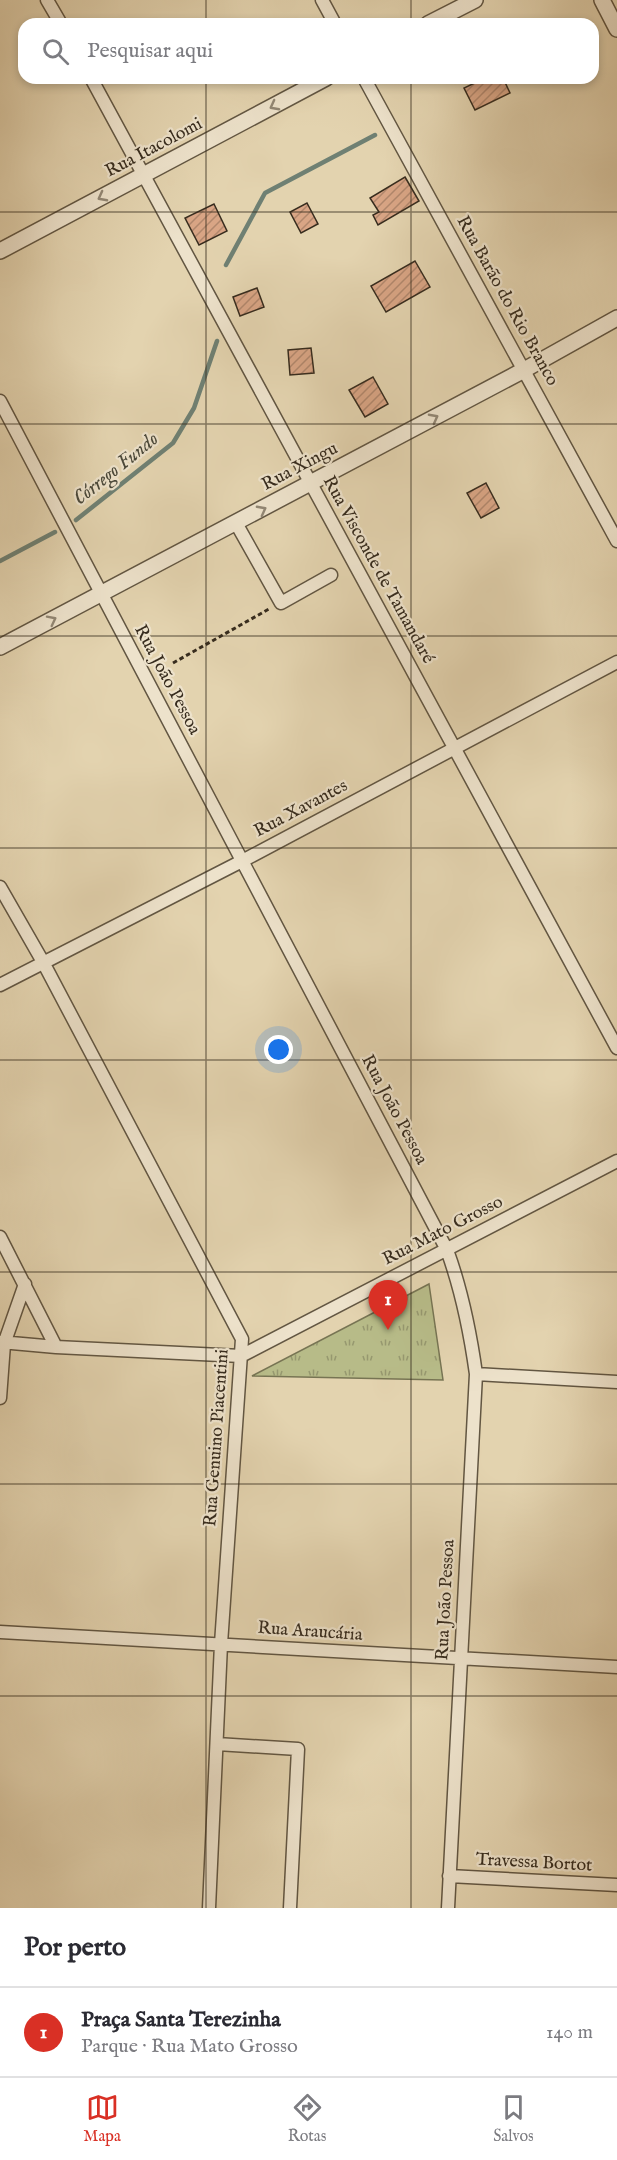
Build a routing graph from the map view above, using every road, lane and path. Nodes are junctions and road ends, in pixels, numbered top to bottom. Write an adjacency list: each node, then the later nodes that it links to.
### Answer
1 (48, 0): 5 (street)
2 (322, 0): 6 (street)
3 (475, 0): 7 (street)
4 (602, 0): 8 (street)
5 (58, 18)
6 (332, 18)
7 (440, 18)
8 (617, 29)
9 (94, 84): 12 (street, Rua Visconde de Tamandaré)
10 (315, 84): 12 (street, Rua Itacolomi, one-way to 12)
11 (367, 84): 15 (street, Rua Barão do Rio Branco)
12 (144, 175): 13 (street, Rua Itacolomi, one-way to 13); 17 (street, Rua Visconde de Tamandaré)
13 (0, 251)
14 (617, 318): 15 (street, Rua Xingu)
15 (524, 370): 17 (street, Rua Xingu, one-way to 15); 19 (street, Rua Barão do Rio Branco)
16 (0, 401): 21 (street, Rua João Pessoa)
17 (310, 484): 18 (street, Rua Xingu, one-way to 17); 26 (street, Rua Visconde de Tamandaré)
18 (236, 523): 21 (street, Rua Xingu); 22 (street)
19 (617, 541)
20 (332, 575): 22 (street)
21 (101, 594): 23 (street, Rua Xingu, one-way to 21); 27 (street, Rua João Pessoa)
22 (281, 603): 25 (path)
23 (0, 647)
24 (617, 662): 26 (street, Rua Xavantes)
25 (173, 663)
26 (455, 749): 27 (street, Rua Xavantes); 31 (street, Rua Visconde de Tamandaré)
27 (244, 860): 29 (street, Rua Xavantes); 34 (street, Rua João Pessoa)
28 (0, 887): 29 (street, Rua Genuino Piacentini)
29 (43, 962): 30 (street, Rua Xavantes); 38 (street, Rua Genuino Piacentini)
30 (0, 985)
31 (617, 1048)
32 (617, 1161): 34 (street, Rua Mato Grosso)
33 (0, 1237): 35 (street)
34 (447, 1250): 38 (street, Rua Mato Grosso); 39 (street, Rua João Pessoa)
35 (25, 1284): 36 (street); 37 (street)
36 (2, 1343): 37 (street); 41 (street)
37 (56, 1347): 38 (street)
38 (241, 1356): 43 (street, Rua Genuino Piacentini)
39 (476, 1374): 40 (street); 44 (street, Rua João Pessoa)
40 (617, 1382)
41 (0, 1398)
42 (0, 1632): 43 (street, Rua Araucária)
43 (221, 1644): 44 (street, Rua Araucária); 46 (street, Rua Genuino Piacentini)
44 (461, 1659): 45 (street, Rua Araucária); 47 (street, Rua João Pessoa)
45 (617, 1667)
46 (217, 1744): 49 (street, Rua Genuino Piacentini); 50 (street)
47 (449, 1876): 48 (street, Travessa Bortot); 51 (street, Rua João Pessoa)
48 (617, 1885)
49 (209, 1908)
50 (290, 1908)
51 (448, 1908)

